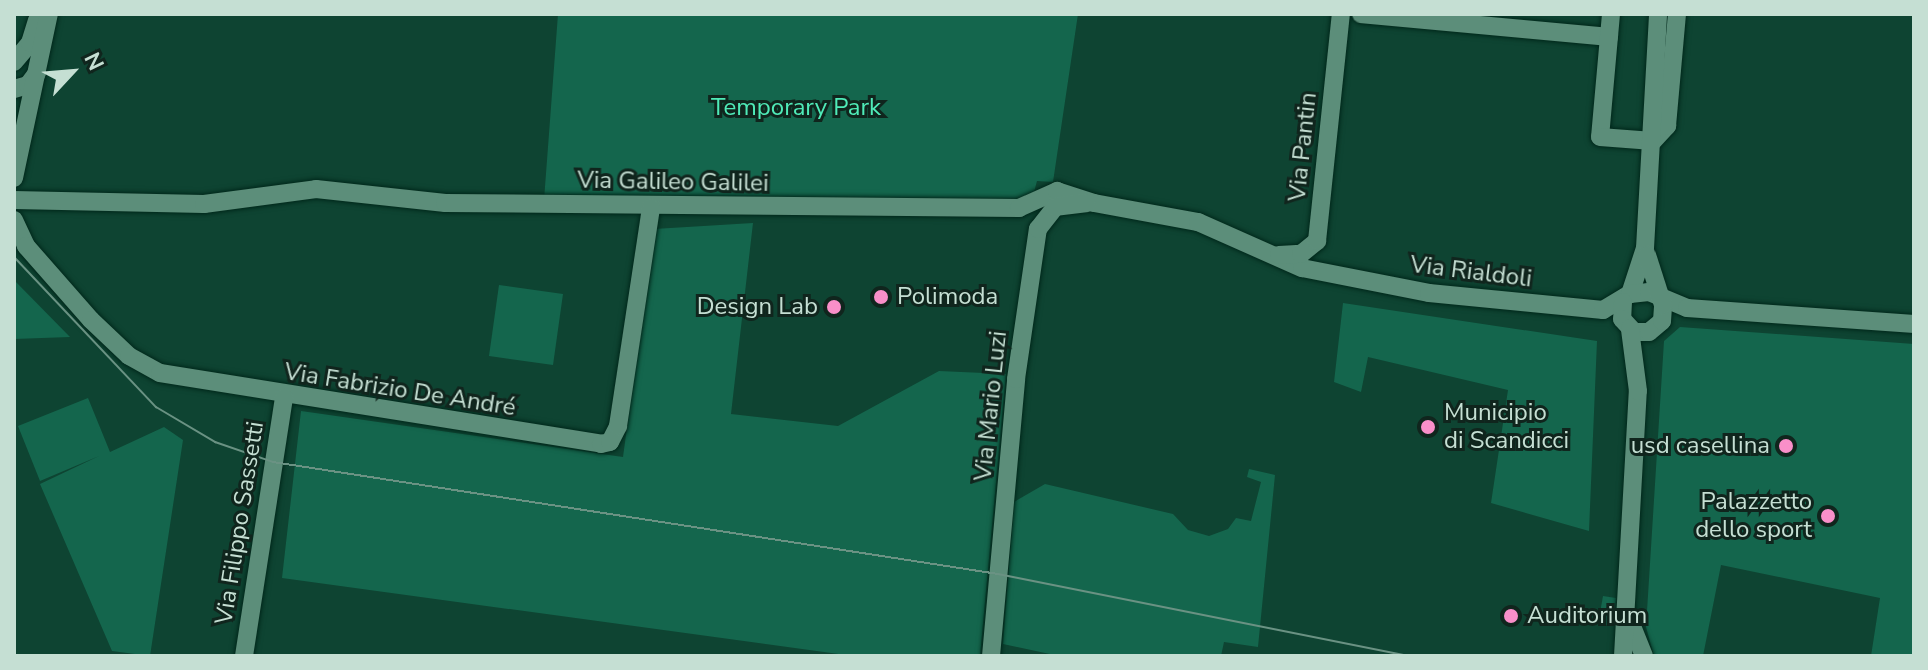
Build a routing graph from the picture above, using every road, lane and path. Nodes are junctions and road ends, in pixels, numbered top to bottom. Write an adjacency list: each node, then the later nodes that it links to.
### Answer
1 (49, 14): 10 (street)
2 (1341, 14): 21 (street, Via Pantin)
3 (1361, 14): 8 (street)
4 (1611, 14): 8 (street)
5 (1658, 14): 14 (street)
6 (1677, 14): 14 (street)
7 (36, 23): 9 (street)
8 (1609, 37): 14 (street)
9 (14, 62)
10 (38, 71): 11 (street); 13 (street)
11 (14, 89)
12 (14, 102): 13 (street)
13 (21, 136): 15 (street)
14 (1653, 141): 20 (street)
15 (14, 178)
16 (14, 200): 18 (street, Via Galileo Galilei)
17 (1094, 203): 18 (street, Via Galileo Galilei); 21 (street, Via Galileo Galilei); 32 (street, Via Mario Luzi)
18 (651, 207): 29 (street, Via Fabrizio De André)
19 (14, 220): 29 (street, Via Fabrizio De André)
20 (1645, 248): 23 (street); 24 (street)
21 (1279, 255): 22 (street, Via Galileo Galilei)
22 (1313, 270): 23 (street, Via Rialdoli)
23 (1627, 298): 24 (street, Via Rialdoli); 26 (street)
24 (1659, 299): 25 (street, Via Rialdoli); 27 (street)
25 (1914, 324)
26 (1630, 329): 27 (street); 28 (street)
27 (1654, 330): 28 (street)
28 (1638, 391): 30 (street)
29 (284, 397): 31 (street, Via Filippo Sassetti)
30 (1626, 609): 33 (street); 34 (street)
31 (244, 656)
32 (991, 656)
33 (1623, 656)
34 (1644, 656)

